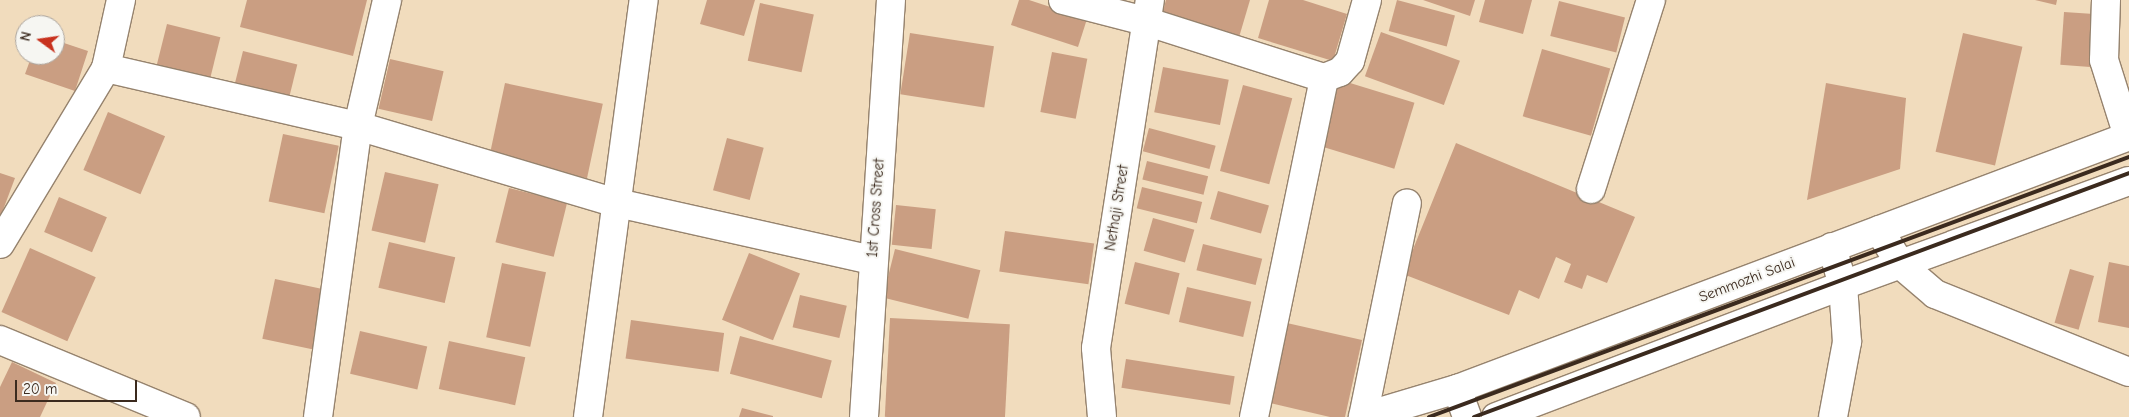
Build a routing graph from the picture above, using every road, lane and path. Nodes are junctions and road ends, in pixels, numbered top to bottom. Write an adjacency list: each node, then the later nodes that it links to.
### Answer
1 (121, 0): 10 (street)
2 (387, 0): 12 (street)
3 (644, 0): 16 (street)
4 (891, 0): 21 (street, 1st Cross Street)
5 (1063, 0): 9 (street)
6 (1367, 0): 11 (street)
7 (1651, 0): 15 (street)
8 (2106, 0): 13 (street)
9 (1148, 11): 11 (street); 31 (street, Nethaji Street)
10 (106, 68): 12 (street); 19 (street)
11 (1324, 78): 32 (street)
12 (358, 126): 16 (street); 28 (street)
13 (2129, 136): 18 (street, Semmozhi Salai)
14 (2129, 181): 22 (street)
15 (1591, 189)
16 (617, 203): 21 (street); 29 (street)
17 (1407, 204): 33 (street)
18 (1879, 230): 20 (street, Semmozhi Salai); 22 (street)
19 (0, 244)
20 (1832, 248): 23 (street); 26 (street, Semmozhi Salai)
21 (872, 260): 30 (street, 1st Cross Street)
22 (1900, 264): 23 (street); 25 (street)
23 (1843, 285): 35 (street); 36 (street)
24 (0, 340): 27 (street)
25 (2129, 372)
26 (1456, 389): 33 (street, Semmozhi Salai); 34 (street)
27 (186, 417)
28 (318, 417)
29 (588, 417)
30 (864, 417)
31 (1102, 417)
32 (1254, 417)
33 (1363, 417)
34 (1467, 417)
35 (1496, 417)
36 (1833, 417)

